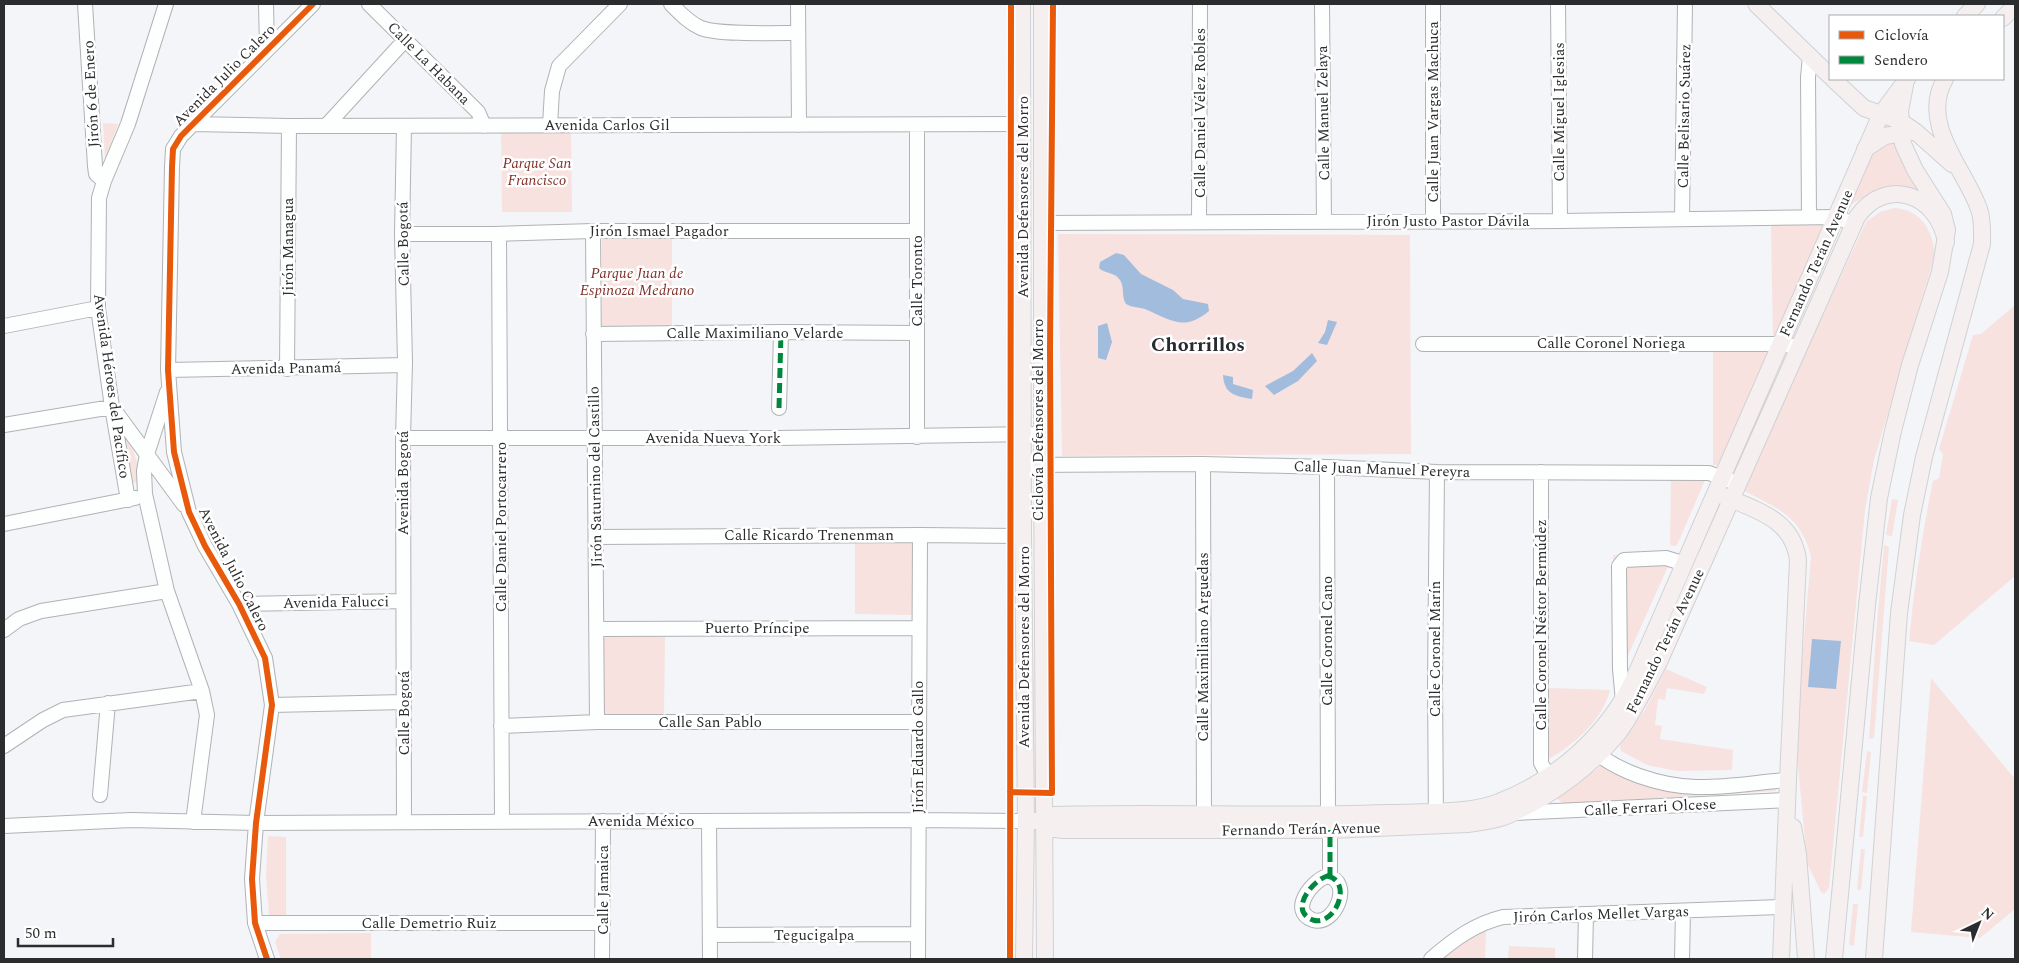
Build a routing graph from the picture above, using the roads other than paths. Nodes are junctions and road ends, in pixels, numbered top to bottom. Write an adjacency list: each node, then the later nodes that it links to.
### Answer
1 (85, 4): 43 (street, Jirón 6 de Enero)
2 (166, 4): 43 (street, Avenida Héroes del Pacífico)
3 (266, 4): 23 (street)
4 (314, 4): 23 (street, Avenida Julio Calero)
5 (368, 4): 22 (street, Calle La Habana)
6 (620, 4): 32 (street)
7 (671, 4): 21 (street)
8 (798, 4): 21 (street)
9 (1022, 4): 34 (main road, Avenida Defensores del Morro)
10 (1042, 4): 51 (main road, Avenida Defensores del Morro)
11 (1200, 4): 49 (street, Calle Daniel Vélez Robles)
12 (1322, 4): 50 (street, Calle Manuel Zelaya)
13 (1433, 4): 48 (street, Calle Juan Vargas Machuca)
14 (1558, 4): 47 (street, Calle Miguel Iglesias)
15 (1756, 4): 24 (main road)
16 (1977, 4): 19 (main road)
17 (2015, 6): 20 (main road)
18 (1688, 7): 46 (street, Calle Belisario Suárez)
19 (1966, 15)
20 (2004, 17)
21 (798, 33): 33 (street)
22 (405, 40): 37 (street); 39 (street, Calle La Habana)
23 (267, 49): 31 (street, Avenida Julio Calero)
24 (1810, 57): 25 (main road); 44 (street)
25 (1829, 75)
26 (1834, 80): 30 (main road)
27 (1906, 80): 30 (main road, Fernando Terán Avenue)
28 (1907, 80): 40 (main road)
29 (1944, 80): 42 (main road)
30 (1881, 114): 40 (main road); 41 (main road, Fernando Terán Avenue)
31 (192, 124): 36 (street, Avenida Carlos Gil); 68 (street, Avenida Julio Calero)
32 (550, 124): 33 (street, Avenida Carlos Gil); 39 (street, Avenida Carlos Gil)
33 (799, 124): 35 (street, Avenida Carlos Gil)
34 (1022, 124): 35 (street, Avenida Carlos Gil); 73 (main road, Avenida Defensores del Morro)
35 (917, 125): 54 (street, Calle Toronto)
36 (288, 126): 37 (street, Avenida Carlos Gil); 67 (street, Jirón Managua)
37 (326, 126): 38 (street, Avenida Carlos Gil)
38 (404, 126): 39 (street, Avenida Carlos Gil); 55 (street, Calle Bogotá)
39 (484, 126)
40 (1906, 129): 41 (main road); 42 (main road); 57 (main road)
41 (1865, 150): 45 (main road, Fernando Terán Avenue)
42 (1965, 179): 150 (main road)
43 (104, 181): 58 (street, Avenida Héroes del Pacífico)
44 (1809, 217): 45 (street, Jirón Justo Pastor Dávila); 46 (street, Jirón Justo Pastor Dávila)
45 (1837, 217): 52 (street, Jirón Justo Pastor Dávila); 64 (main road, Fernando Terán Avenue)
46 (1682, 218): 47 (street, Jirón Justo Pastor Dávila)
47 (1560, 220): 48 (street, Jirón Justo Pastor Dávila)
48 (1434, 221): 50 (street, Jirón Justo Pastor Dávila)
49 (1199, 222): 50 (street, Jirón Justo Pastor Dávila); 51 (street, Jirón Justo Pastor Dávila)
50 (1324, 222)
51 (1042, 223): 74 (main road, Avenida Defensores del Morro)
52 (1853, 224): 57 (main road, Fernando Terán Avenue); 65 (main road, Fernando Terán Avenue)
53 (593, 231): 54 (street, Jirón Ismael Pagador); 56 (street, Jirón Ismael Pagador); 61 (street, Jirón Saturnino del Castillo)
54 (917, 231): 62 (street, Calle Toronto)
55 (402, 234): 56 (street, Jirón Ismael Pagador); 66 (street, Calle Bogotá)
56 (499, 234): 77 (street, Calle Daniel Portocarrero)
57 (1946, 242): 149 (main road)
58 (98, 308): 59 (street); 70 (street, Avenida Héroes del Pacífico)
59 (4, 326)
60 (781, 332): 61 (street, Calle Maximiliano Velarde); 62 (street, Calle Maximiliano Velarde); 71 (street)
61 (593, 334): 78 (street, Jirón Saturnino del Castillo)
62 (917, 334): 75 (street, Calle Toronto)
63 (1423, 344): 64 (street, Calle Coronel Noriega)
64 (1780, 344): 65 (street, Calle Coronel Noriega); 86 (main road, Fernando Terán Avenue)
65 (1799, 347): 87 (main road, Fernando Terán Avenue)
66 (405, 363): 67 (street, Avenida Panamá); 76 (street, Avenida Bogotá)
67 (287, 369): 68 (street, Avenida Panamá)
68 (168, 370): 69 (street, Avenida Julio Calero)
69 (169, 388): 79 (street, Avenida Héroes del Pacífico); 90 (street, Avenida Julio Calero)
70 (112, 407): 72 (street); 79 (street, Avenida Julio Calero); 89 (street, Avenida Héroes del Pacífico)
71 (780, 408)
72 (4, 426)
73 (1023, 434): 74 (street, Avenida Nueva York); 75 (street, Avenida Nueva York); 81 (main road, Avenida Defensores del Morro)
74 (1042, 434): 82 (main road, Avenida Defensores del Morro)
75 (917, 437): 78 (street, Avenida Nueva York)
76 (403, 438): 77 (street, Avenida Nueva York); 97 (street, Avenida Bogotá)
77 (501, 438): 78 (street, Avenida Nueva York); 109 (street, Calle Daniel Portocarrero)
78 (595, 438): 94 (street, Jirón Saturnino del Castillo)
79 (147, 454): 88 (street, Avenida Héroes del Pacífico); 90 (street, Avenida Julio Calero)
80 (1203, 464): 82 (street, Calle Juan Manuel Pereyra); 83 (street, Calle Juan Manuel Pereyra); 127 (street, Calle Maximiliano Arguedas)
81 (1023, 465): 82 (street, Calle Juan Manuel Pereyra); 93 (main road, Avenida Defensores del Morro)
82 (1042, 465): 119 (main road, Avenida Defensores del Morro)
83 (1328, 467): 84 (street, Calle Juan Manuel Pereyra); 128 (street, Calle Coronel Cano)
84 (1437, 472): 85 (street, Calle Juan Manuel Pereyra); 117 (street, Calle Coronel Marín)
85 (1541, 472): 86 (street, Calle Juan Manuel Pereyra); 112 (street, Calle Coronel Néstor Bermúdez)
86 (1720, 485): 87 (main road); 95 (main road, Fernando Terán Avenue)
87 (1735, 492): 111 (main road, Fernando Terán Avenue); 113 (main road)
88 (145, 494): 89 (street); 96 (street, Avenida Héroes del Pacífico)
89 (128, 500): 91 (street)
90 (189, 512): 98 (street, Avenida Julio Calero)
91 (4, 524)
92 (920, 534): 93 (street, Calle Ricardo Trenenman); 94 (street, Calle Ricardo Trenenman); 99 (street, Jirón Eduardo Gallo)
93 (1023, 536): 124 (main road, Avenida Defensores del Morro)
94 (596, 537): 100 (street, Jirón Saturnino del Castillo)
95 (1686, 564): 103 (main road, Fernando Terán Avenue); 103 (street)
96 (167, 591): 101 (street); 102 (street, Avenida Héroes del Pacífico)
97 (403, 603): 98 (street, Avenida Falucci); 104 (street, Calle Bogotá)
98 (239, 604): 106 (street, Avenida Julio Calero)
99 (918, 628): 100 (street, Puerto Príncipe); 108 (street, Jirón Eduardo Gallo)
100 (596, 629): 107 (street, Jirón Saturnino del Castillo)
101 (4, 630)
102 (202, 691): 105 (street); 125 (street, Avenida Héroes del Pacífico)
103 (1623, 701): 111 (main road, Fernando Terán Avenue)
104 (404, 702): 106 (street); 120 (street, Calle Bogotá)
105 (108, 703): 110 (street); 114 (street)
106 (272, 705): 126 (street, Avenida Julio Calero)
107 (598, 722): 108 (street, Calle San Pablo); 109 (street, Calle San Pablo)
108 (918, 722): 118 (street, Jirón Eduardo Gallo)
109 (501, 726): 121 (street, Calle Daniel Portocarrero)
110 (4, 746)
111 (1592, 750): 112 (main road, Fernando Terán Avenue); 113 (street, Calle Ferrari Olcese); 116 (main road, Fernando Terán Avenue)
112 (1548, 776): 117 (main road, Fernando Terán Avenue)
113 (1788, 780): 115 (main road)
114 (100, 795)
115 (1788, 800): 116 (street, Calle Ferrari Olcese); 131 (main road); 148 (main road)
116 (1513, 813): 117 (main road, Fernando Terán Avenue)
117 (1436, 819): 128 (main road, Fernando Terán Avenue)
118 (918, 820): 123 (street, Avenida México); 124 (street, Avenida México); 136 (street, Jirón Eduardo Gallo)
119 (1045, 820): 124 (main road, Fernando Terán Avenue); 127 (main road, Fernando Terán Avenue); 143 (main road, Avenida Defensores del Morro)
120 (404, 821): 121 (street, Avenida México); 126 (street, Avenida México)
121 (502, 821): 122 (street, Avenida México)
122 (603, 821): 123 (street, Avenida México); 135 (street, Calle Jamaica)
123 (709, 821): 137 (street)
124 (1026, 821): 142 (main road, Avenida Defensores del Morro)
125 (193, 822): 126 (street, Avenida México); 129 (street, Avenida México)
126 (256, 822): 134 (street, Avenida Julio Calero)
127 (1204, 822): 128 (main road, Fernando Terán Avenue)
128 (1329, 822): 130 (street, Calle Coronel Cano)
129 (4, 826)
130 (1330, 877)
131 (1783, 907): 132 (street, Jirón Carlos Mellet Vargas); 147 (main road)
132 (1683, 910): 133 (street, Jirón Carlos Mellet Vargas); 146 (street)
133 (1586, 914): 144 (street, Jirón Carlos Mellet Vargas); 145 (street)
134 (254, 923): 135 (street, Calle Demetrio Ruiz); 138 (street, Avenida Julio Calero)
135 (603, 923): 139 (street, Calle Jamaica)
136 (917, 934): 137 (street, Tegucigalpa); 141 (street, Jirón Eduardo Gallo)
137 (710, 935): 140 (street)
138 (267, 959)
139 (602, 959)
140 (710, 959)
141 (918, 959)
142 (1024, 959)
143 (1045, 959)
144 (1431, 959)
145 (1585, 959)
146 (1682, 959)
147 (1782, 959)
148 (1806, 959)
149 (1834, 959)
150 (1874, 959)

